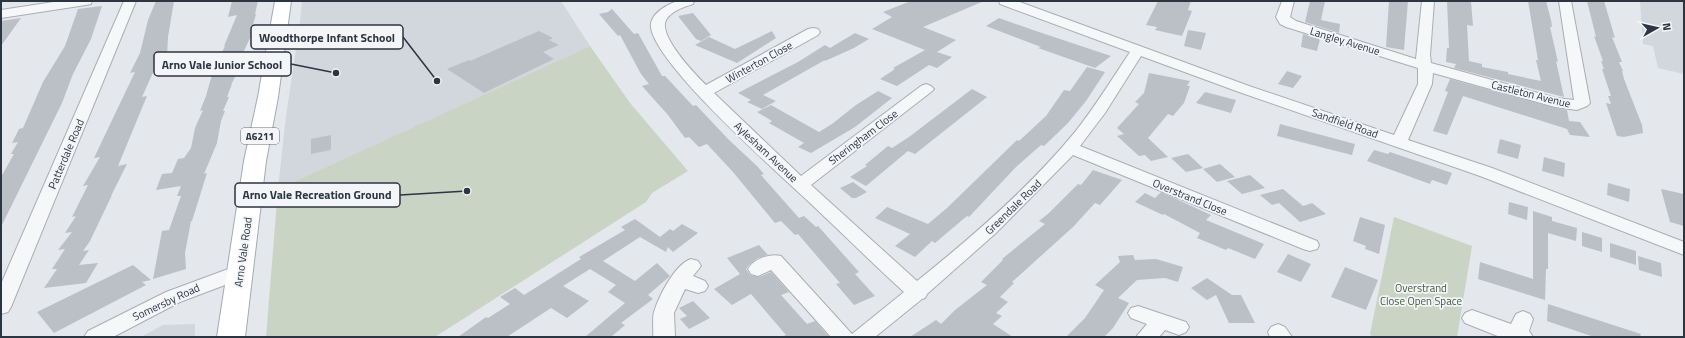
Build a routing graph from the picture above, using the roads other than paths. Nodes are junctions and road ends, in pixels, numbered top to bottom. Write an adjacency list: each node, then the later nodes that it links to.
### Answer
1 (86, 1): 9 (street)
2 (130, 1): 24 (street, Patterdale Road)
3 (283, 1): 21 (main road, Arno Vale Road / A6211)
4 (688, 1): 14 (street, Aylesham Avenue)
5 (1005, 1): 11 (street, Sandfield Road)
6 (1288, 1): 12 (street, Langley Avenue)
7 (1428, 1): 12 (street)
8 (1564, 1): 12 (street, Castleton Avenue)
9 (1, 14)
10 (814, 33): 14 (street, Winterton Close)
11 (1137, 51): 15 (street, Sandfield Road); 16 (street, Greendale Road)
12 (1426, 66): 15 (street)
13 (926, 89): 17 (street, Sheringham Close)
14 (704, 91): 17 (street, Aylesham Avenue)
15 (1399, 141): 19 (street, Sandfield Road)
16 (1071, 148): 18 (street, Overstrand Close); 23 (street, Greendale Road)
17 (800, 184): 23 (street, Aylesham Avenue)
18 (1310, 245)
19 (1684, 249)
20 (758, 269): 31 (street)
21 (239, 272): 28 (street, Somersby Road); 29 (main road, Arno Vale Road / A6211)
22 (698, 286): 30 (street)
23 (918, 293): 32 (street, Greendale Road)
24 (1, 307)
25 (1138, 314): 33 (street)
26 (1472, 318): 27 (street)
27 (1521, 330)
28 (95, 337)
29 (232, 337)
30 (664, 337)
31 (843, 337)
32 (861, 337)
33 (1147, 337)

